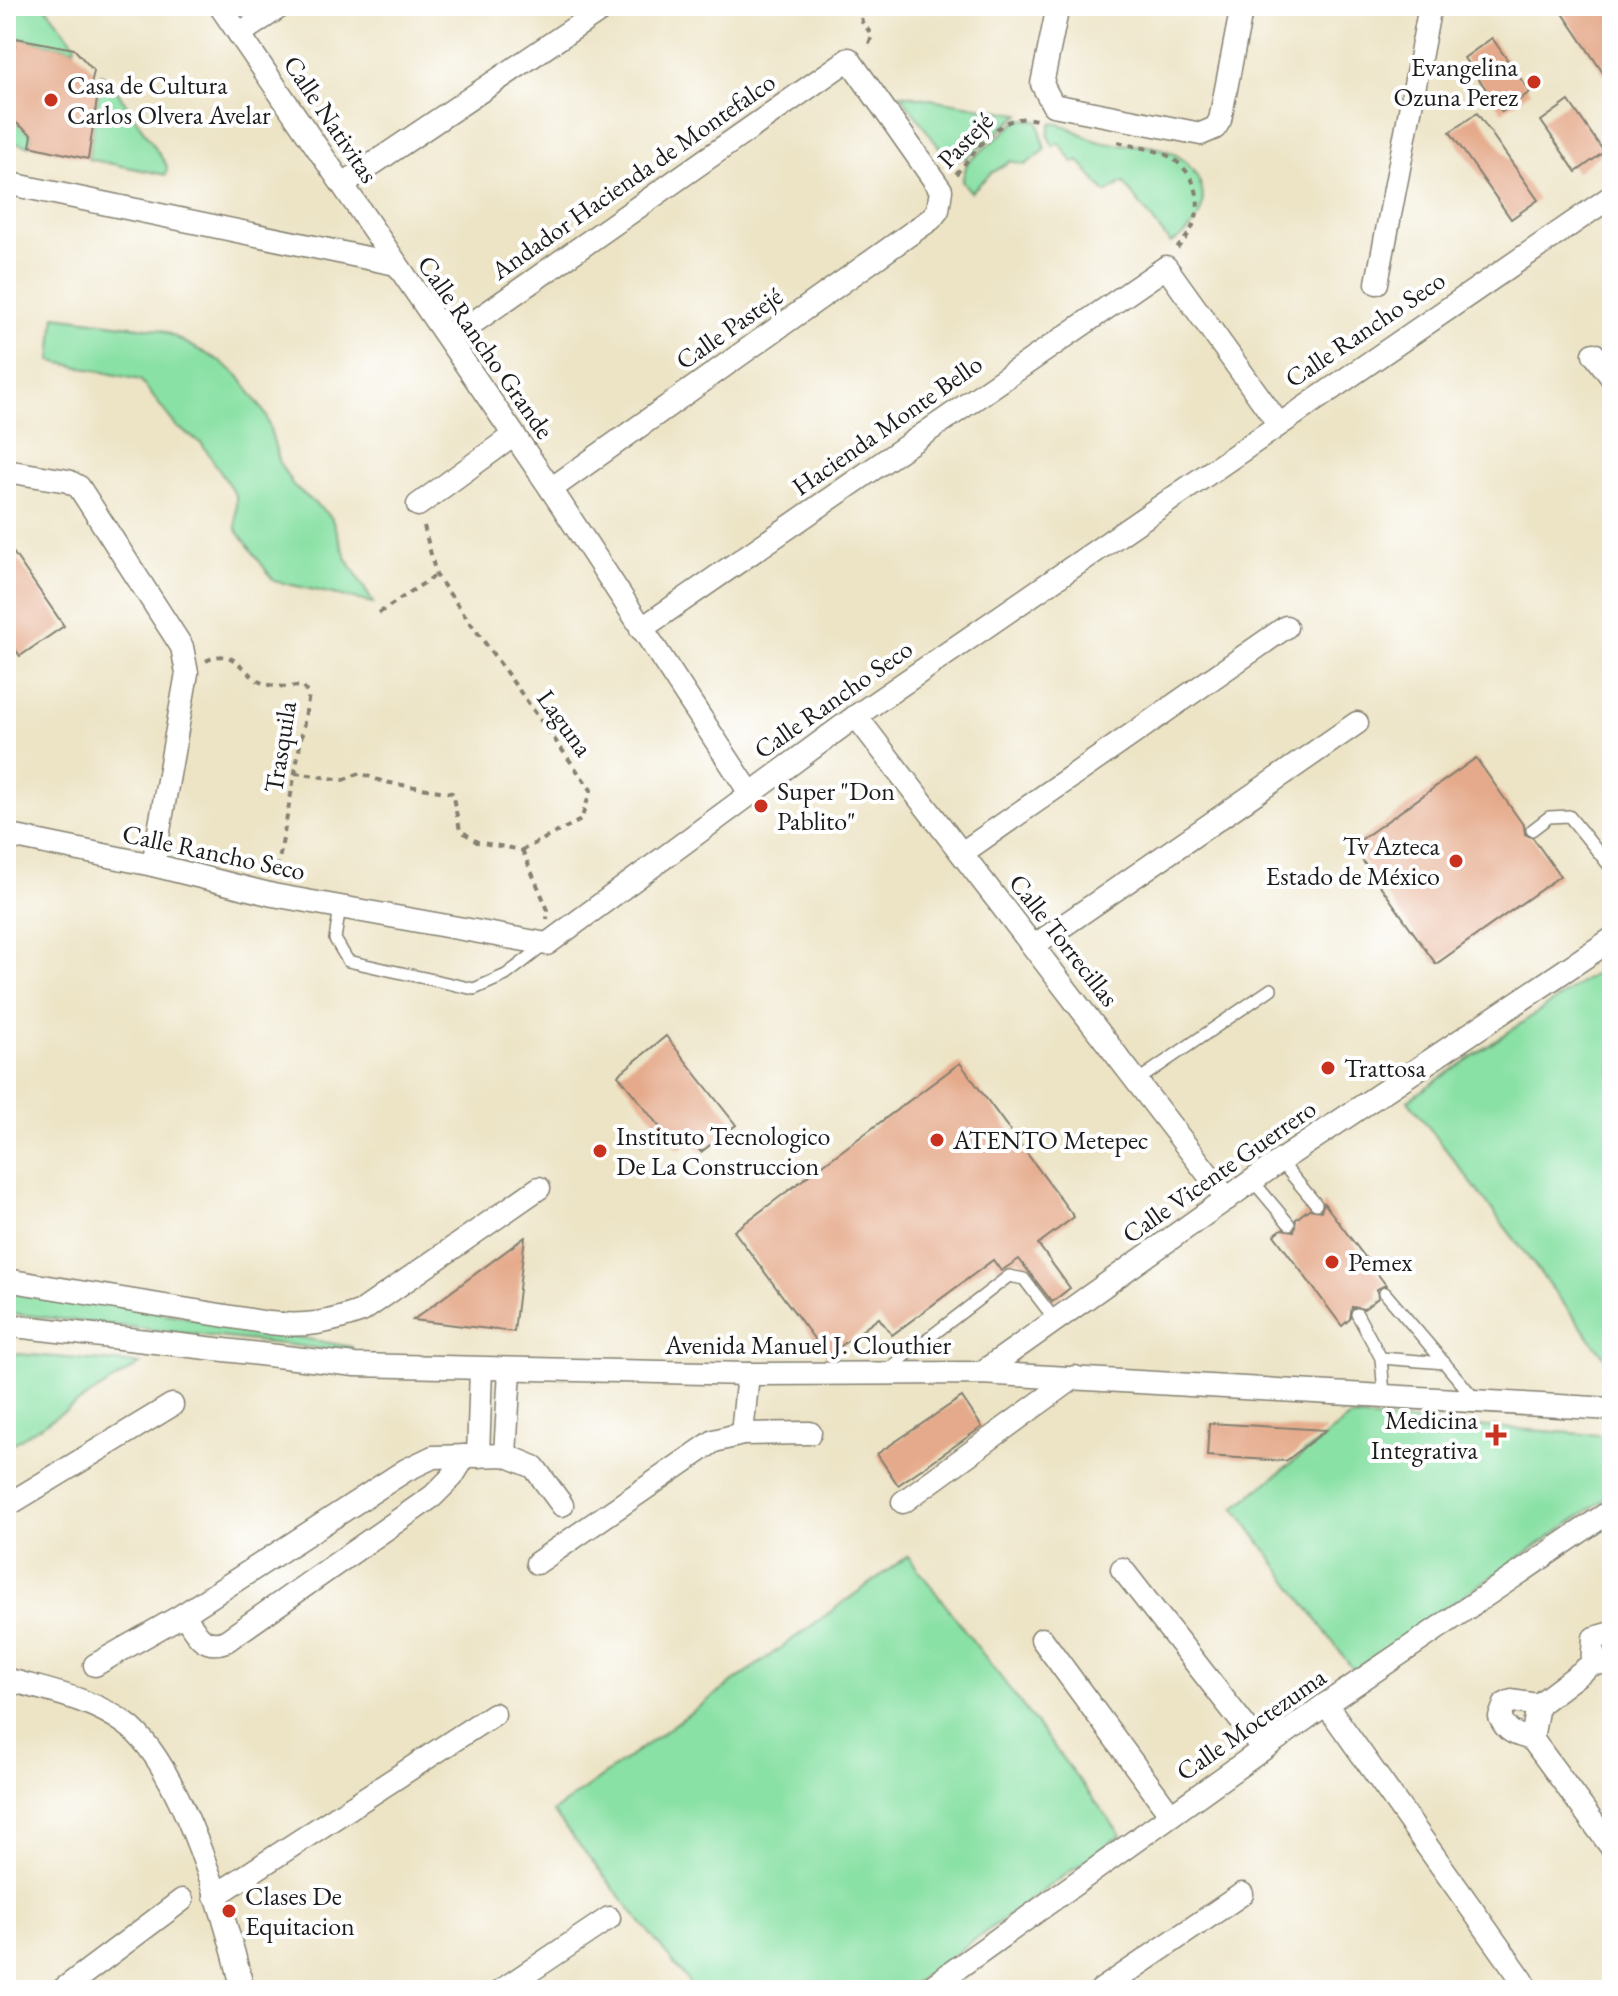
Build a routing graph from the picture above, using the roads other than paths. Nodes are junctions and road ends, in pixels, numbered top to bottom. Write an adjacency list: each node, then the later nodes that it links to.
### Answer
1 (220, 6): 7 (street, Calle Nativitas)
2 (281, 6): 7 (street)
3 (607, 6): 10 (street)
4 (1058, 6): 5 (street)
5 (1242, 6)
6 (1430, 6): 13 (street)
7 (239, 34): 10 (street, Calle Nativitas)
8 (849, 59): 14 (street, Andador Hacienda de Montefalco); 20 (street, Calle Pastejé)
9 (6, 183): 12 (street, Calle Rancho Grande)
10 (343, 184): 12 (street, Calle Nativitas)
11 (1612, 196): 17 (street, Calle Rancho Seco)
12 (396, 264): 14 (street, Calle Rancho Grande)
13 (1377, 283)
14 (450, 339): 18 (street, Calle Rancho Grande)
15 (1594, 354): 16 (street)
16 (1612, 378)
17 (1278, 423): 23 (street, Hacienda Monte Bello); 24 (street, Calle Rancho Seco)
18 (514, 435): 20 (street, Calle Rancho Grande); 21 (street)
19 (6, 471): 30 (street)
20 (551, 489): 23 (street, Calle Rancho Grande)
21 (418, 505)
22 (1286, 627): 29 (street)
23 (641, 629): 26 (street, Calle Rancho Grande)
24 (856, 716): 26 (street, Calle Rancho Seco); 29 (street, Calle Torrecillas)
25 (1357, 723): 35 (street)
26 (750, 793): 34 (street, Calle Rancho Seco)
27 (1532, 830): 31 (lane)
28 (6, 835): 30 (street, Calle Rancho Seco)
29 (962, 853): 35 (street, Calle Torrecillas)
30 (153, 865): 32 (street, Calle Rancho Seco)
31 (1612, 869)
32 (340, 907): 34 (street, Calle Rancho Seco); 34 (lane)
33 (1612, 939): 38 (street, Calle Vicente Guerrero)
34 (547, 944)
35 (1034, 946): 37 (street, Calle Torrecillas)
36 (1271, 989): 37 (lane)
37 (1137, 1081): 41 (street, Calle Torrecillas)
38 (1280, 1161): 39 (street, Calle Vicente Guerrero); 42 (lane)
39 (1253, 1181): 41 (street, Calle Vicente Guerrero); 43 (lane)
40 (539, 1188): 44 (street)
41 (1227, 1199): 47 (street, Calle Vicente Guerrero)
42 (1316, 1204)
43 (1289, 1224)
44 (6, 1280)
45 (1385, 1293): 50 (lane)
46 (1357, 1314): 49 (lane)
47 (1055, 1320): 53 (lane); 54 (street, Calle Vicente Guerrero)
48 (6, 1325): 51 (street, Avenida Manuel J. Clouthier)
49 (1381, 1358): 50 (lane); 57 (lane)
50 (1445, 1363): 58 (lane)
51 (481, 1369): 52 (street, Avenida Manuel J. Clouthier); 64 (street)
52 (510, 1370): 55 (street, Avenida Manuel J. Clouthier); 63 (street)
53 (885, 1372): 54 (street, Avenida Manuel J. Clouthier); 55 (street, Avenida Manuel J. Clouthier)
54 (981, 1373): 56 (street, Avenida Manuel J. Clouthier)
55 (748, 1374): 62 (street)
56 (1075, 1377): 57 (street, Avenida Manuel J. Clouthier); 65 (street)
57 (1384, 1394): 58 (street, Avenida Manuel J. Clouthier)
58 (1475, 1399): 60 (street, Avenida Manuel J. Clouthier)
59 (172, 1405): 67 (street)
60 (1612, 1409)
61 (810, 1433): 62 (street)
62 (742, 1434): 69 (street)
63 (505, 1455): 64 (street); 66 (street)
64 (471, 1456): 71 (street); 71 (street)
65 (903, 1502)
66 (562, 1505)
67 (6, 1506)
68 (1612, 1510): 77 (street, Calle Moctezuma)
69 (537, 1563)
70 (1122, 1569): 81 (street)
71 (184, 1614): 75 (street)
72 (1612, 1633): 74 (street)
73 (1042, 1639): 82 (street)
74 (1602, 1663): 78 (street)
75 (95, 1665)
76 (6, 1679): 85 (street)
77 (1326, 1704): 81 (street, Calle Moctezuma); 88 (street)
78 (1538, 1705): 80 (street); 80 (street)
79 (494, 1714): 85 (street)
80 (1532, 1739): 83 (street)
81 (1263, 1749): 82 (street, Calle Moctezuma)
82 (1171, 1815): 92 (street, Calle Moctezuma)
83 (1612, 1848)
84 (1242, 1894): 93 (street)
85 (215, 1896): 90 (street)
86 (182, 1900): 89 (street)
87 (609, 1918): 91 (street)
88 (1523, 1981)
89 (62, 1990)
90 (243, 1990)
91 (502, 1990)
92 (927, 1990)
93 (1101, 1990)

